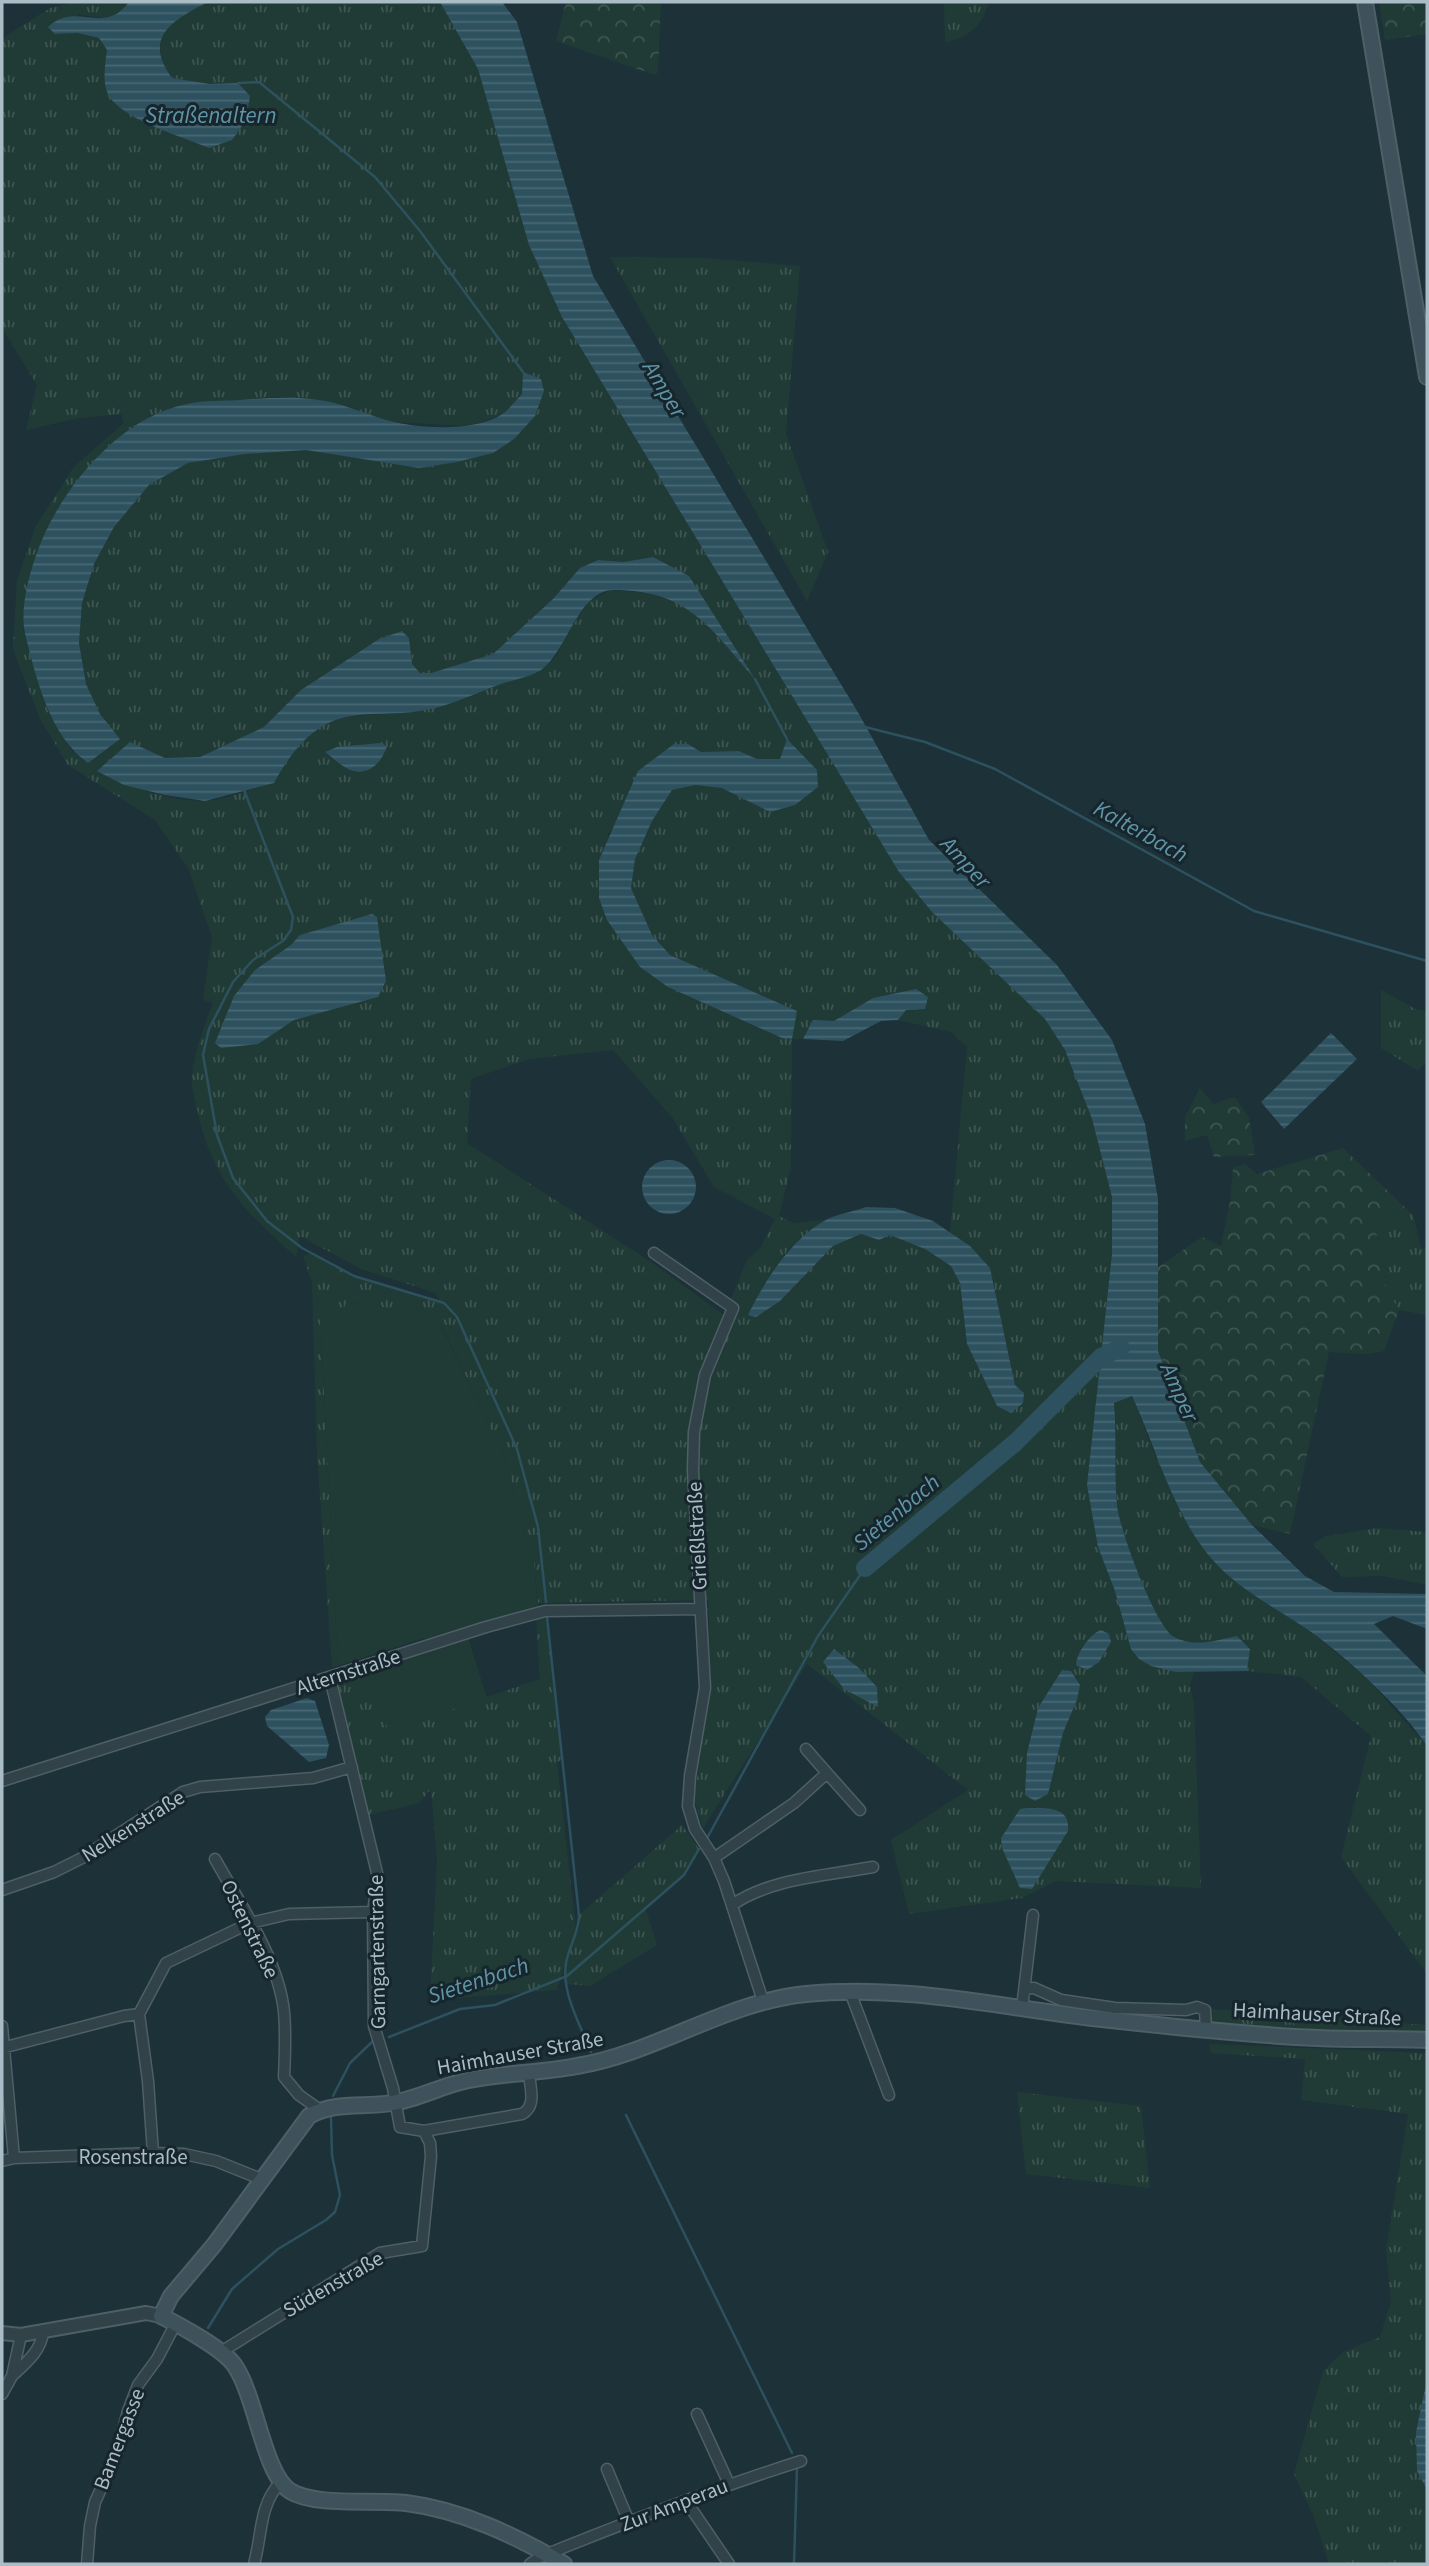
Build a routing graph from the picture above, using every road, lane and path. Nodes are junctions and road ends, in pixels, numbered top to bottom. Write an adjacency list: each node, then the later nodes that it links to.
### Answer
1 (1365, 2): 2 (main road)
2 (1427, 377)
3 (654, 1253): 4 (street, Grießlstraße)
4 (701, 1609): 5 (street, Alternstraße); 11 (street, Grießlstraße)
5 (330, 1678): 7 (street, Garngartenstraße); 9 (street, Alternstraße)
6 (806, 1749): 8 (street)
7 (352, 1766): 14 (street, Nelkenstraße); 16 (street, Garngartenstraße)
8 (827, 1773): 10 (street); 11 (street)
9 (2, 1781)
10 (860, 1810)
11 (714, 1858): 15 (street, Grießlstraße)
12 (215, 1859): 18 (street, Ostenstraße)
13 (873, 1867): 15 (street)
14 (2, 1890)
15 (732, 1906): 21 (street, Grießlstraße)
16 (373, 1912): 18 (street); 30 (street, Garngartenstraße)
17 (1033, 1915): 19 (street)
18 (250, 1923): 23 (street); 31 (street, Ostenstraße)
19 (1025, 1989): 22 (street); 25 (street, Haimhauser Straße)
20 (853, 1991): 21 (main road, Haimhauser Straße); 22 (main road, Haimhauser Straße); 29 (street)
21 (763, 2001): 28 (main road, Haimhauser Straße)
22 (1022, 2008): 25 (main road, Haimhauser Straße)
23 (139, 2014): 27 (street); 33 (street)
24 (2, 2026): 27 (street)
25 (1206, 2030): 26 (main road, Haimhauser Straße)
26 (1427, 2040)
27 (3, 2048): 34 (street)
28 (529, 2073): 30 (main road, Haimhauser Straße); 32 (street)
29 (889, 2095)
30 (395, 2103): 31 (main road, Haimhauser Straße); 32 (street, Garngartenstraße)
31 (320, 2110): 36 (main road)
32 (424, 2131): 42 (street, Südenstraße)
33 (153, 2152): 34 (street, Rosenstraße); 36 (street, Rosenstraße)
34 (13, 2158): 35 (street, Rosenstraße)
35 (2, 2161)
36 (261, 2179): 37 (main road)
37 (161, 2315): 38 (main road); 39 (street)
38 (176, 2323): 42 (main road); 53 (street, Bamergasse)
39 (43, 2332): 41 (street); 43 (street)
40 (2, 2333): 41 (street)
41 (21, 2335): 43 (street)
42 (221, 2352): 48 (main road)
43 (12, 2376): 44 (street)
44 (2, 2394)
45 (697, 2414): 49 (street)
46 (801, 2461): 49 (street, Zur Amperau)
47 (607, 2469): 51 (street)
48 (280, 2483): 52 (main road); 54 (street)
49 (729, 2484): 50 (street, Zur Amperau)
50 (686, 2501): 51 (street, Zur Amperau); 57 (street)
51 (629, 2522): 52 (street, Zur Amperau)
52 (548, 2554): 55 (street, Zur Amperau); 56 (main road)
53 (87, 2564)
54 (254, 2564)
55 (530, 2564)
56 (564, 2564)
57 (729, 2564)

